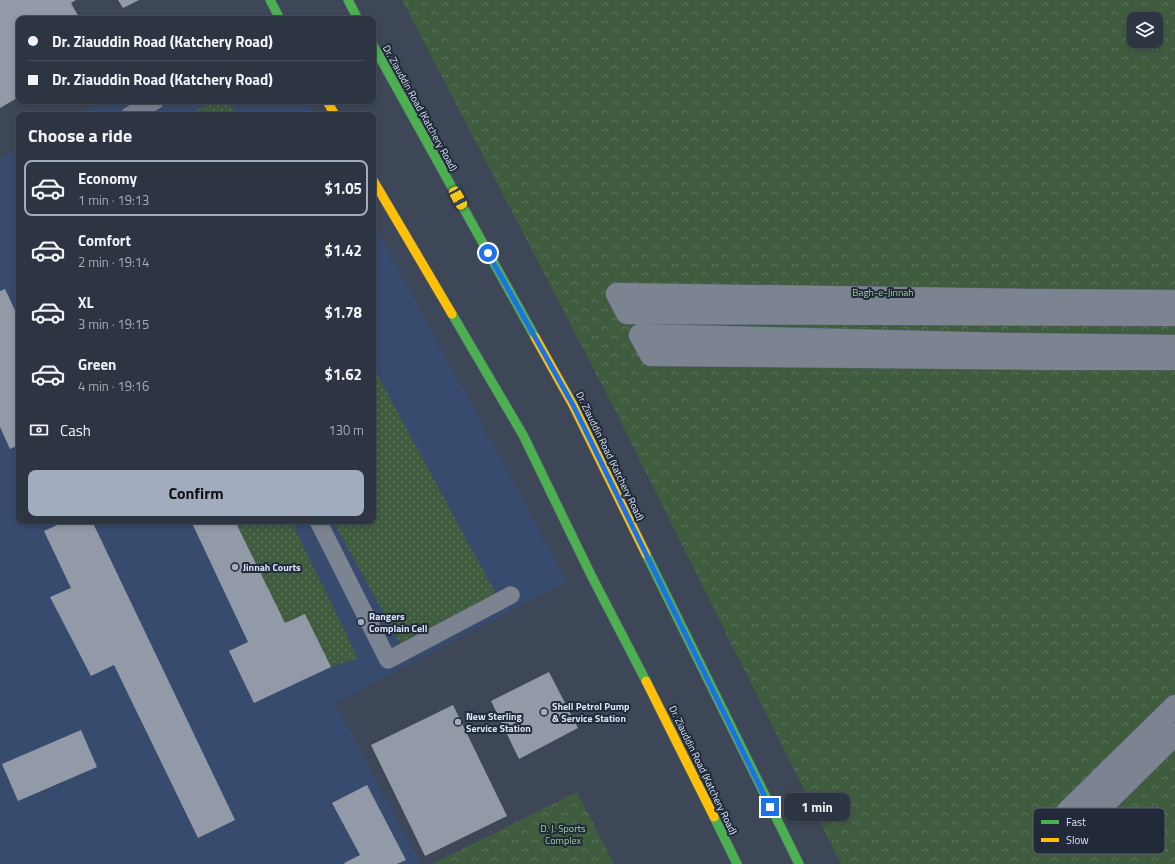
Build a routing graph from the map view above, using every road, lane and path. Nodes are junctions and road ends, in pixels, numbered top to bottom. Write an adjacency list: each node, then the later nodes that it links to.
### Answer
1 (270, 0): 3 (main road)
2 (348, 0): 4 (main road)
3 (278, 16)
4 (356, 16)
5 (376, 50): 20 (main road, Dr. Ziauddin Road (Katchery Road))
6 (150, 104): 7 (lane)
7 (135, 112)
8 (376, 185): 19 (main road, Dr. Ziauddin Road (Katchery Road))
9 (1175, 301): 10 (street)
10 (1175, 315)
11 (1175, 346): 12 (street)
12 (1175, 359)
13 (320, 524): 14 (lane)
14 (511, 595)
15 (1175, 706): 17 (street)
16 (1175, 734): 18 (street)
17 (1071, 808)
18 (1100, 808)
19 (737, 864)
20 (799, 864)

